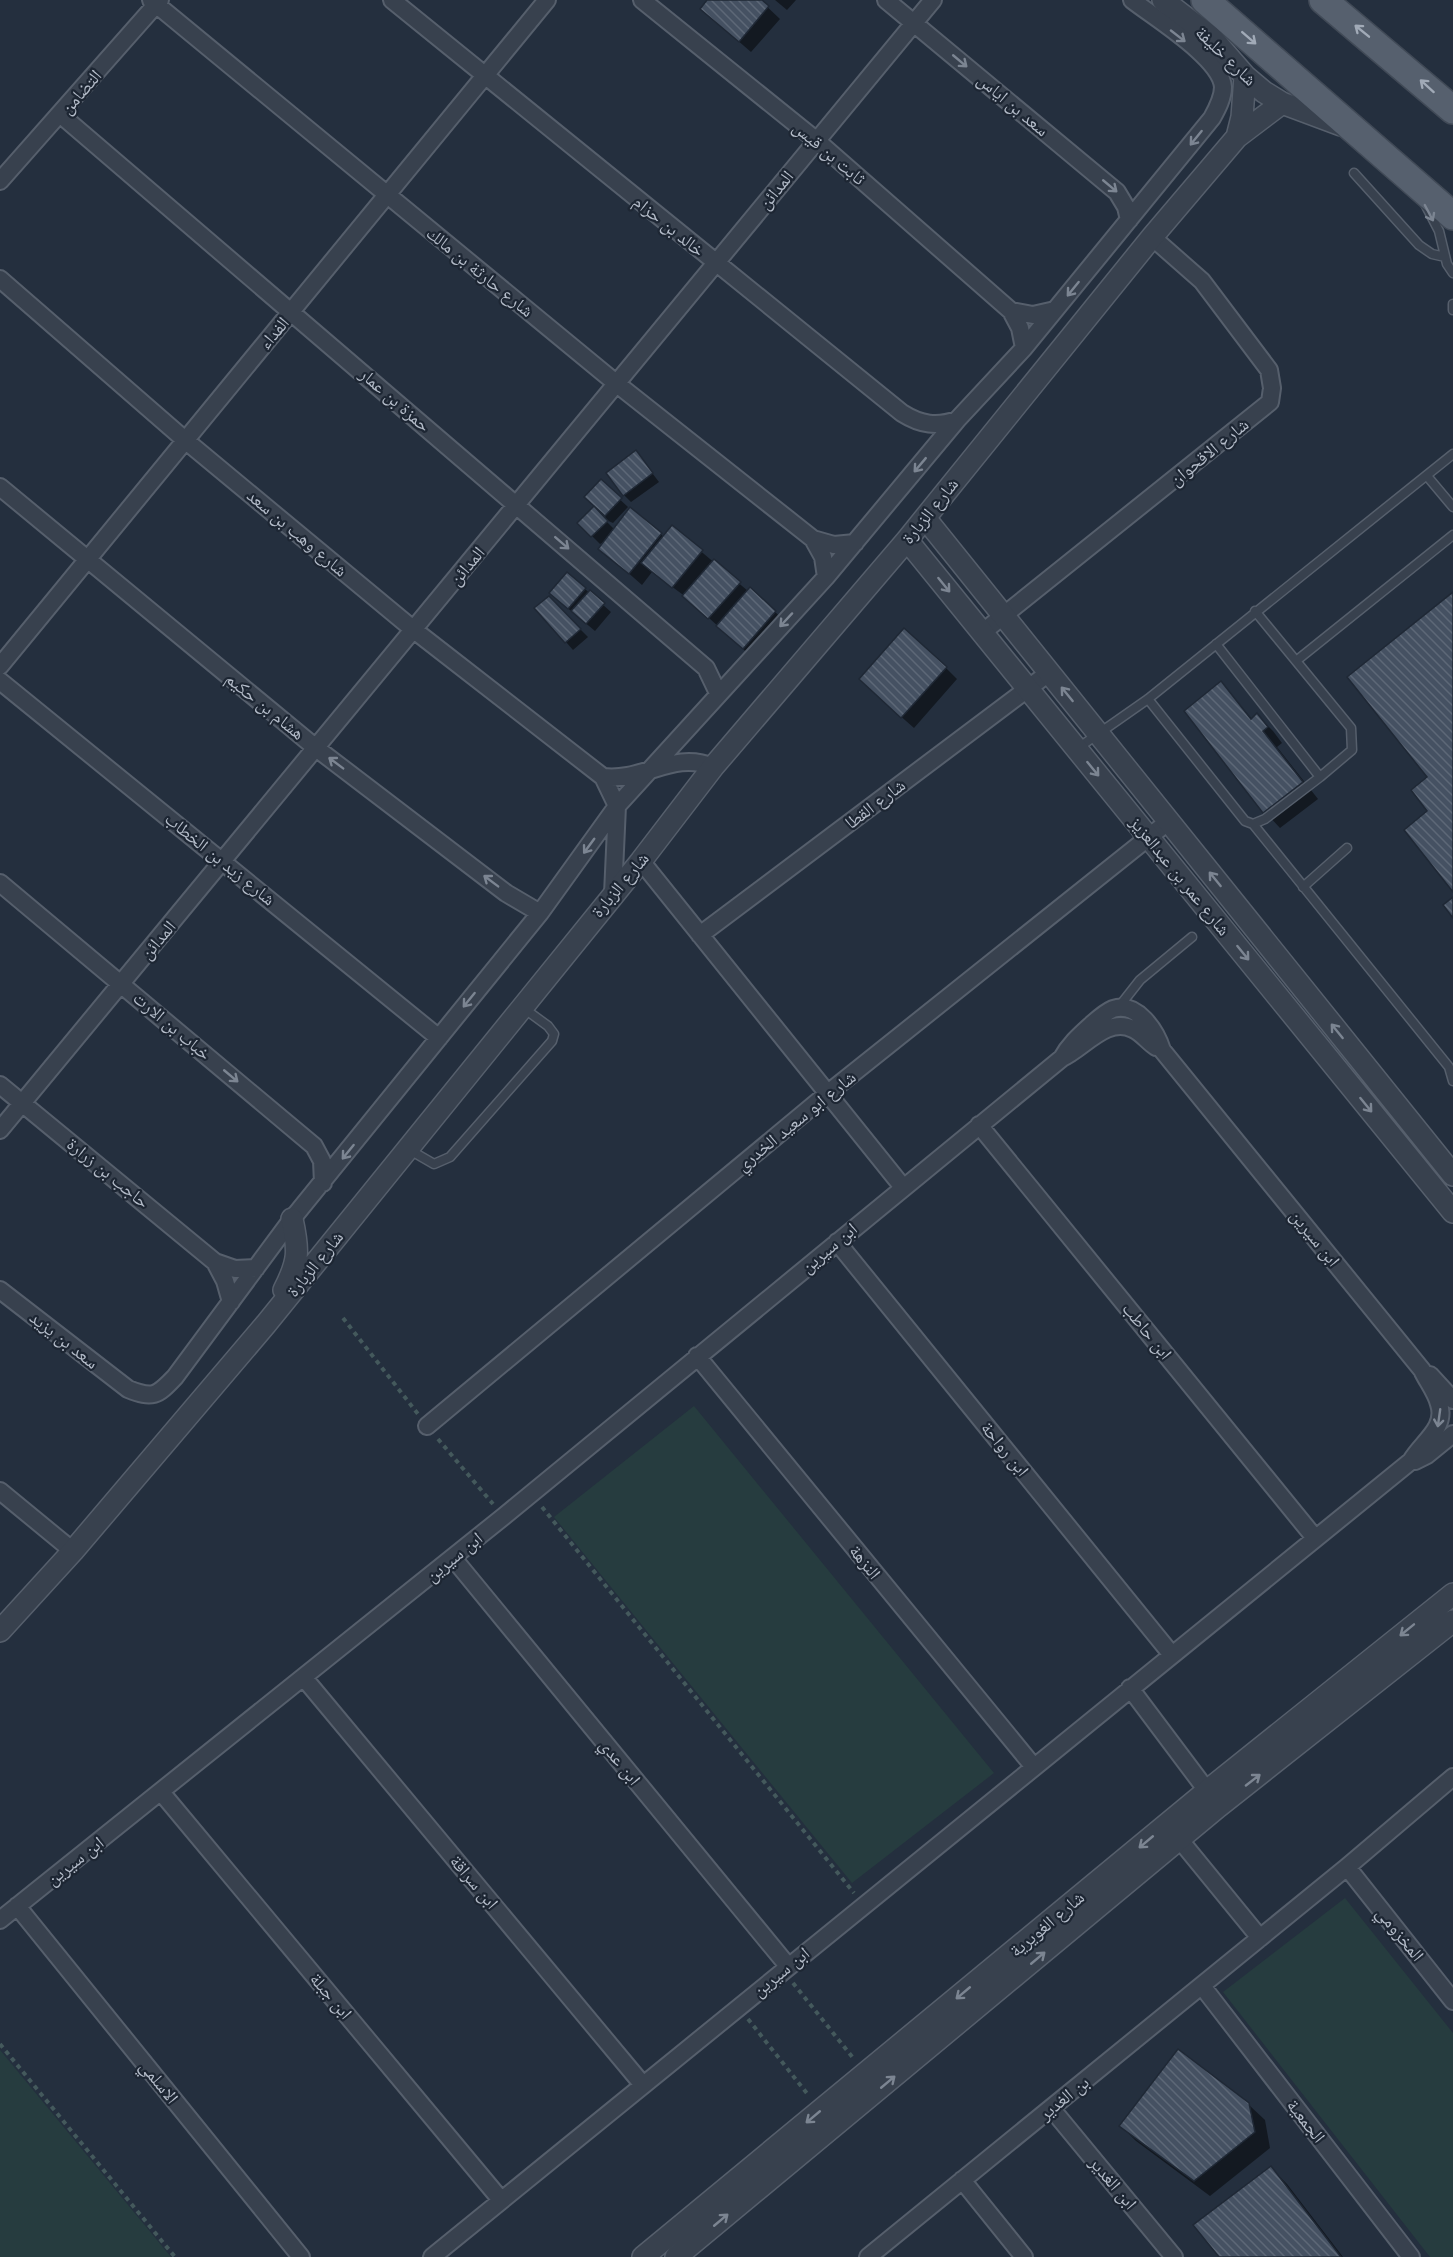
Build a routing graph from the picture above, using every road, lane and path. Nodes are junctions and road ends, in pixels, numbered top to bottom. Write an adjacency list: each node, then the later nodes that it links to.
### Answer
1 (392, 0): 12 (street, خالد بن حزام)
2 (547, 0): 12 (street, الفداء)
3 (642, 0): 19 (street, ثابت بن قيس)
4 (886, 0): 11 (street, سعد بن اياس)
5 (933, 0): 11 (street, المدائن)
6 (1132, 0): 25 (street, شارع الزبارة, one-way to 25)
7 (1163, 0): 13 (street, شارع خليفة)
8 (1205, 0): 17 (main road, شارع خليفة, one-way to 17)
9 (1323, 0): 15 (main road, one-way to 9)
10 (156, 2): 16 (street, التضامن); 23 (street, شارع حارثة بن مالك)
11 (915, 23): 19 (street, المدائن); 25 (street, سعد بن اياس, one-way to 25)
12 (484, 76): 23 (street, الفداء); 28 (street, خالد بن حزام)
13 (1245, 76): 14 (street, شارع خليفة); 18 (street, شارع الزبارة)
14 (1282, 103): 17 (street, شارع خليفة); 18 (street, شارع الزبارة)
15 (1453, 110)
16 (61, 115): 22 (street, التضامن); 35 (street, حمزة بن عمار)
17 (1359, 132): 20 (main road, شارع خليفة)
18 (1237, 137): 26 (street, شارع الزبارة)
19 (817, 141): 28 (street, المدائن); 32 (street, ثابت بن قيس)
20 (1396, 165): 24 (main road, شارع خليفة); 27 (lane, one-way to 27)
21 (1354, 173): 27 (lane)
22 (0, 181)
23 (387, 195): 35 (street, الفداء); 37 (street, شارع حارثة بن مالك)
24 (1453, 216)
25 (1130, 220): 33 (street, شارع الزبارة, one-way to 33)
26 (1152, 237): 45 (street, شارع الزبارة); 53 (street, شارع الاقحوان)
27 (1445, 257): 29 (lane)
28 (716, 265): 37 (street, المدائن); 38 (street, خالد بن حزام)
29 (1453, 273)
30 (0, 279): 39 (street, شارع وهب بن سعد)
31 (1453, 304): 34 (lane)
32 (1011, 310): 33 (street); 36 (street)
33 (1055, 310): 36 (street, شارع الزبارة)
34 (1453, 310)
35 (292, 312): 39 (street, الفداء); 43 (street, حمزة بن عمار)
36 (1024, 348): 38 (street, شارع الزبارة)
37 (617, 384): 43 (street, المدائن); 47 (street, شارع حارثة بن مالك)
38 (957, 420): 49 (street, شارع الزبارة, one-way to 49)
39 (186, 440): 50 (street, الفداء); 54 (street, شارع وهب بن سعد)
40 (1453, 454): 41 (lane)
41 (1427, 476): 44 (lane); 52 (lane)
42 (0, 487): 50 (street, هشام بن حكيم)
43 (518, 505): 54 (street, المدائن); 62 (street, حمزة بن عمار, one-way to 62)
44 (1453, 507)
45 (925, 518): 48 (street, شارع الزبارة); 53 (street, شارع عمر بن عبدالعزيز)
46 (1453, 535): 57 (lane)
47 (813, 539): 49 (street, شارع حارثة بن مالك); 51 (street, شارع حارثة بن مالك)
48 (908, 540): 55 (street, شارع عمر بن عبدالعزيز, one-way to 55); 67 (street, شارع الزبارة)
49 (855, 543): 51 (street, شارع الزبارة)
50 (87, 559): 58 (street, الفداء); 65 (street, هشام بن حكيم)
51 (826, 577): 62 (street, شارع الزبارة, one-way to 62)
52 (1254, 611): 56 (lane); 57 (lane)
53 (1004, 616): 55 (street, شارع الاقحوان); 59 (street, شارع عمر بن عبدالعزيز)
54 (414, 630): 65 (street, المدائن); 69 (street, شارع وهب بن سعد)
55 (982, 632): 61 (street, شارع عمر بن عبدالعزيز)
56 (1216, 644): 63 (lane); 70 (lane)
57 (1296, 661): 70 (lane)
58 (0, 666)
59 (1050, 672): 61 (street, شارع القطا); 64 (street, شارع عمر بن عبدالعزيز, one-way to 59)
60 (0, 681): 76 (street, شارع زيد بن الخطاب)
61 (1028, 689): 66 (street, شارع عمر بن عبدالعزيز); 82 (street, شارع القطا)
62 (718, 693): 68 (street, شارع الزبارة)
63 (1148, 699): 64 (lane); 73 (lane)
64 (1099, 734): 66 (lane); 72 (street, شارع عمر بن عبدالعزيز)
65 (316, 748): 76 (street, المدائن); 81 (street, هشام بن حكيم, one-way to 65)
66 (1077, 748): 74 (street, شارع عمر بن عبدالعزيز, one-way to 74)
67 (713, 767): 68 (street); 77 (street, شارع الزبارة)
68 (647, 771): 69 (street); 71 (street, شارع الزبارة)
69 (603, 777): 71 (street, شارع وهب بن سعد)
70 (1320, 777): 73 (lane)
71 (617, 806): 80 (street, شارع وهب بن سعد); 81 (street, شارع الزبارة, one-way to 81)
72 (1169, 821): 74 (street, شارع ابو سعيد الخدري); 98 (street, شارع عمر بن عبدالعزيز, one-way to 72)
73 (1253, 824): 79 (lane)
74 (1148, 837): 93 (street, شارع ابو سعيد الخدري); 101 (street, شارع عمر بن عبدالعزيز, one-way to 101)
75 (1347, 848): 79 (lane)
76 (224, 861): 84 (street, المدائن); 87 (street, شارع زيد بن الخطاب)
77 (641, 861): 80 (street, شارع الزبارة); 82 (street)
78 (0, 883): 84 (street, خباب بن الارت)
79 (1303, 887): 90 (lane)
80 (613, 894): 85 (street, شارع الزبارة)
81 (540, 913): 87 (street, شارع الزبارة, one-way to 87)
82 (700, 935): 93 (street)
83 (1192, 937): 86 (lane)
84 (122, 984): 94 (street, المدائن); 99 (street, خباب بن الارت, one-way to 99)
85 (521, 1006): 97 (street, شارع الزبارة); 97 (lane)
86 (1118, 1008): 88 (street, ابن سيرين); 89 (street, ابن سيرين)
87 (439, 1038): 99 (street, شارع الزبارة, one-way to 99)
88 (1162, 1050): 89 (street, ابن سيرين); 110 (street, ابن سيرين)
89 (1062, 1058): 95 (street, ابن سيرين)
90 (1451, 1065): 91 (lane)
91 (1453, 1081)
92 (0, 1085): 94 (street, حاجب بن زرارة)
93 (827, 1094): 100 (street); 113 (street, شارع ابو سعيد الخدري)
94 (23, 1104): 96 (street, المدائن); 104 (street, حاجب بن زرارة)
95 (979, 1125): 100 (street, ابن سيرين); 118 (street, ابن حاطب)
96 (0, 1130)
97 (407, 1149): 108 (street, شارع الزبارة)
98 (1453, 1175)
99 (323, 1183): 102 (street, شارع الزبارة)
100 (902, 1186): 103 (street, ابن سيرين)
101 (1453, 1212)
102 (292, 1219): 105 (street, شارع الزبارة); 108 (street)
103 (837, 1242): 109 (street, ابن سيرين); 124 (street, ابن رواحة)
104 (215, 1262): 105 (street, حاجب بن زرارة); 107 (street, حاجب بن زرارة)
105 (256, 1268): 107 (street, شارع الزبارة)
106 (0, 1290): 111 (street, سعد بن يزيد)
107 (231, 1302): 111 (street, شارع الزبارة)
108 (266, 1324): 119 (street, شارع الزبارة)
109 (697, 1356): 117 (street, ابن سيرين); 127 (street, النزهة)
110 (1422, 1370): 112 (street, ابن سيرين); 115 (street, ابن سيرين, one-way to 115)
111 (128, 1389)
112 (1453, 1400)
113 (428, 1426)
114 (1453, 1434): 115 (street, ابن سيرين)
115 (1411, 1461): 118 (street, ابن سيرين)
116 (0, 1491): 119 (street)
117 (531, 1494): 120 (street, ابن سيرين); 133 (path)
118 (1315, 1538): 124 (street, ابن سيرين)
119 (73, 1551): 123 (street, شارع الزبارة)
120 (453, 1558): 125 (street, ابن سيرين); 137 (street, ابن عدي)
121 (1453, 1594): 130 (street, شارع الغويرية, one-way to 130)
122 (1453, 1621): 130 (street, شارع الغويرية, one-way to 122)
123 (0, 1631)
124 (1172, 1655): 126 (street, ابن سيرين)
125 (304, 1678): 129 (street, ابن سيرين); 143 (street, ابن سراقة)
126 (1130, 1688): 127 (street, ابن سيرين); 130 (street)
127 (1034, 1767): 133 (street, ابن سيرين)
128 (1453, 1777): 132 (street, بن الغدير)
129 (161, 1792): 134 (street, ابن سيرين); 148 (street, ابن جبلة)
130 (1213, 1799): 131 (street, شارع الغويرية)
131 (1174, 1832): 136 (street); 142 (street, شارع الغويرية, one-way to 142); 144 (street, شارع الغويرية, one-way to 131)
132 (1347, 1868): 136 (street, بن الغدير); 139 (street, المخزومي)
133 (864, 1905): 137 (street, ابن سيرين)
134 (17, 1906): 135 (street, ابن سيرين); 150 (street, الاسلمي)
135 (0, 1920)
136 (1260, 1938): 138 (street, بن الغدير)
137 (786, 1968): 140 (street, ابن سيرين); 142 (path)
138 (1202, 1986): 145 (street, بن الغدير); 157 (street, الجمعية)
139 (1453, 2001)
140 (738, 2007): 143 (street, ابن سيرين); 146 (path)
141 (0, 2044): 149 (path)
142 (865, 2074): 144 (street, شارع الغويرية)
143 (643, 2085): 148 (street, ابن سيرين)
144 (848, 2102): 146 (street, شارع الغويرية); 153 (street, شارع الغويرية, one-way to 144)
145 (1051, 2108): 147 (street, بن الغدير); 156 (street, ابن الغدير)
146 (821, 2110): 152 (street, شارع الغويرية, one-way to 152)
147 (962, 2180): 154 (street, بن الغدير); 155 (street)
148 (501, 2200): 151 (street, ابن سيرين)
149 (175, 2257)
150 (301, 2257)
151 (432, 2257)
152 (643, 2257)
153 (676, 2257)
154 (868, 2257)
155 (1024, 2257)
156 (1174, 2257)
157 (1411, 2257)

